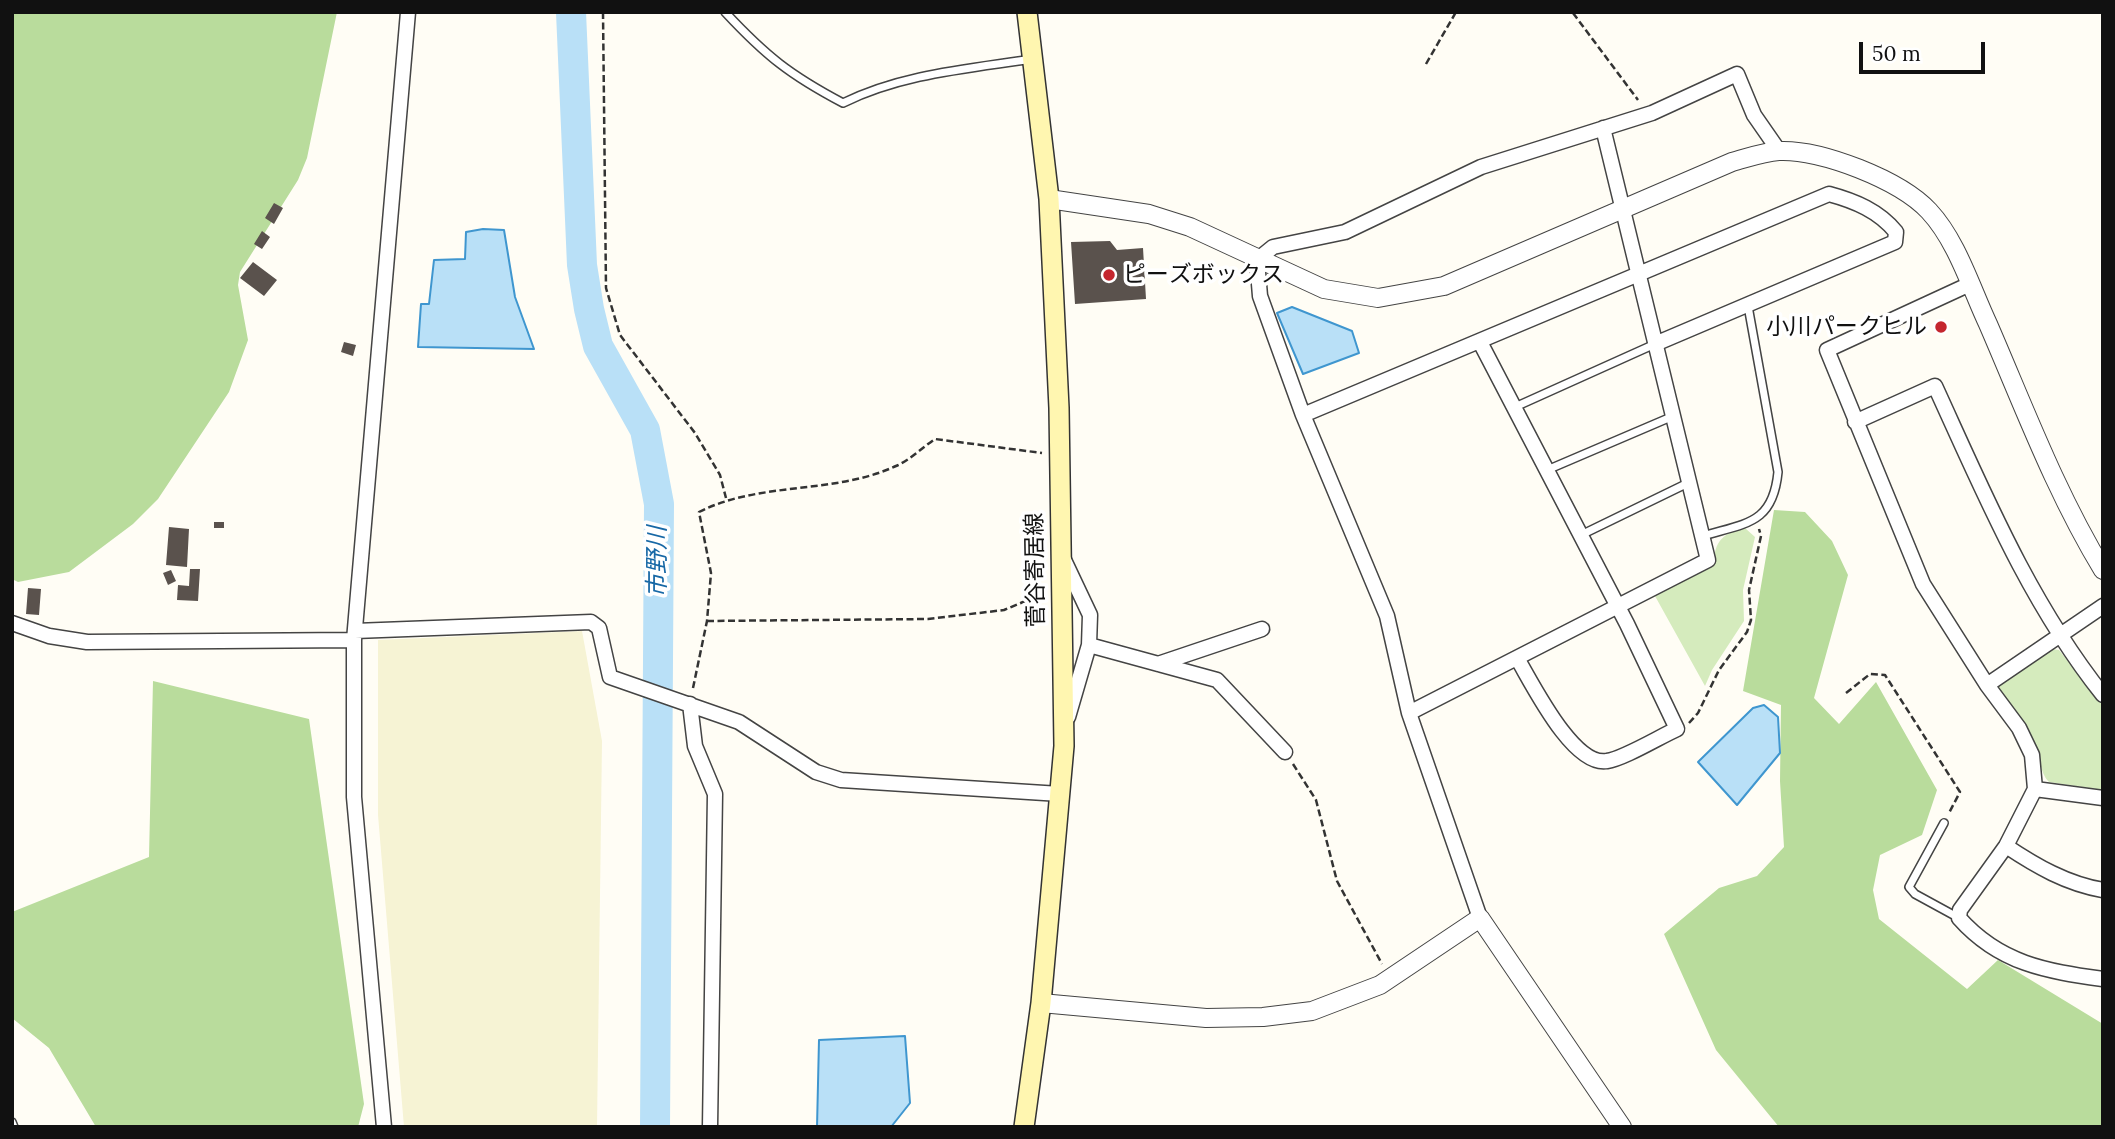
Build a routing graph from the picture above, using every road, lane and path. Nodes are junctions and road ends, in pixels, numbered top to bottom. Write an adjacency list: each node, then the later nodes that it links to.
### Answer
1 (408, 12): 40 (street)
2 (603, 12): 27 (path)
3 (725, 12): 7 (lane)
4 (1027, 12): 7 (main road, 菅谷寄居線)
5 (1456, 12): 8 (path)
6 (1573, 13): 9 (path)
7 (1032, 59): 12 (main road, 菅谷寄居線)
8 (1426, 64)
9 (1645, 115): 10 (street); 11 (street)
10 (1603, 128): 13 (street); 14 (street)
11 (1779, 151): 13 (street); 16 (street)
12 (1049, 199): 14 (street); 24 (main road, 菅谷寄居線)
13 (1620, 209): 14 (street); 15 (street)
14 (1257, 260): 21 (street)
15 (1639, 274): 17 (street); 18 (street); 19 (street)
16 (1970, 284): 23 (street); 32 (street)
17 (1748, 306): 19 (street); 28 (lane)
18 (1480, 342): 20 (street); 21 (street)
19 (1655, 344): 20 (lane); 22 (street)
20 (1515, 407): 25 (street)
21 (1303, 415): 48 (street)
22 (1671, 416): 25 (lane); 26 (street)
23 (1856, 422): 39 (street); 44 (street)
24 (1059, 455): 27 (path); 31 (main road, 菅谷寄居線)
25 (1546, 470): 29 (street)
26 (1688, 483): 29 (lane); 30 (street)
27 (726, 498): 36 (path)
28 (1757, 520): 30 (lane); 49 (path)
29 (1581, 535): 35 (street)
30 (1703, 536): 35 (street)
31 (1061, 553): 33 (main road, 菅谷寄居線); 41 (street)
32 (2103, 570)
33 (1061, 586): 36 (path); 50 (main road, 菅谷寄居線)
34 (2103, 606): 39 (street)
35 (1617, 607): 42 (street); 49 (street)
36 (707, 621): 47 (path)
37 (12, 623): 40 (street)
38 (1262, 629): 43 (street)
39 (2058, 635): 44 (street); 46 (street)
40 (355, 636): 47 (street); 65 (street)
41 (1089, 645): 43 (street); 50 (street)
42 (1517, 658): 48 (street); 49 (street)
43 (1158, 664): 51 (street)
44 (1987, 685): 52 (street)
45 (1846, 693): 55 (path)
46 (2103, 695)
47 (685, 702): 53 (street); 66 (street)
48 (1409, 713): 58 (street)
49 (1677, 729)
50 (1063, 735): 53 (main road, 菅谷寄居線)
51 (1285, 752): 60 (path)
52 (2035, 789): 54 (street); 56 (street)
53 (1060, 794): 62 (main road, 菅谷寄居線)
54 (2103, 798)
55 (1944, 822): 59 (lane)
56 (2006, 846): 57 (street); 59 (street)
57 (2103, 890)
58 (1480, 918): 60 (street); 68 (street)
59 (1959, 918): 61 (street)
60 (1390, 979): 62 (street)
61 (2103, 979)
62 (1041, 1003): 67 (main road, 菅谷寄居線)
63 (12, 1122): 64 (lane)
64 (14, 1127)
65 (384, 1127)
66 (710, 1127)
67 (1024, 1127)
68 (1622, 1127)

